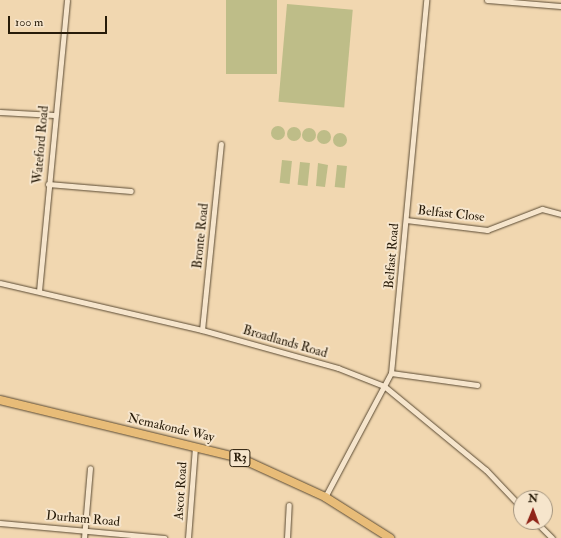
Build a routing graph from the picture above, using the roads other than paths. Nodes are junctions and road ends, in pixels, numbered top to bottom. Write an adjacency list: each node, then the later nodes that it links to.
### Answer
1 (67, 0): 6 (street, Wateford Road)
2 (426, 0): 11 (street, Belfast Road)
3 (487, 0): 4 (street)
4 (561, 6)
5 (0, 112): 6 (street)
6 (54, 116): 8 (street, Wateford Road)
7 (221, 144): 14 (street, Bronte Road)
8 (48, 184): 9 (street); 13 (street, Wateford Road)
9 (131, 191)
10 (561, 214): 11 (street, Belfast Close)
11 (406, 220): 15 (street, Belfast Road)
12 (0, 283): 13 (street, Broadlands Road)
13 (39, 291): 14 (street, Broadlands Road)
14 (202, 330): 17 (street, Broadlands Road)
15 (391, 373): 16 (street); 17 (street, Belfast Road)
16 (477, 385)
17 (384, 386): 21 (street, Belfast Road); 22 (street, Broadlands Road)
18 (0, 400): 19 (highway, Nemakonde Way / R3)
19 (195, 446): 21 (highway, Nemakonde Way / R3); 29 (street, Ascot Road)
20 (90, 468): 25 (street)
21 (325, 496): 31 (highway, Nemakonde Way / R3)
22 (513, 498)
23 (289, 505): 30 (street)
24 (0, 523): 25 (street, Durham Road)
25 (84, 530): 27 (street); 28 (street, Durham Road)
26 (544, 530): 32 (street)
27 (84, 538)
28 (164, 538)
29 (188, 538)
30 (287, 538)
31 (390, 538)
32 (552, 538)

